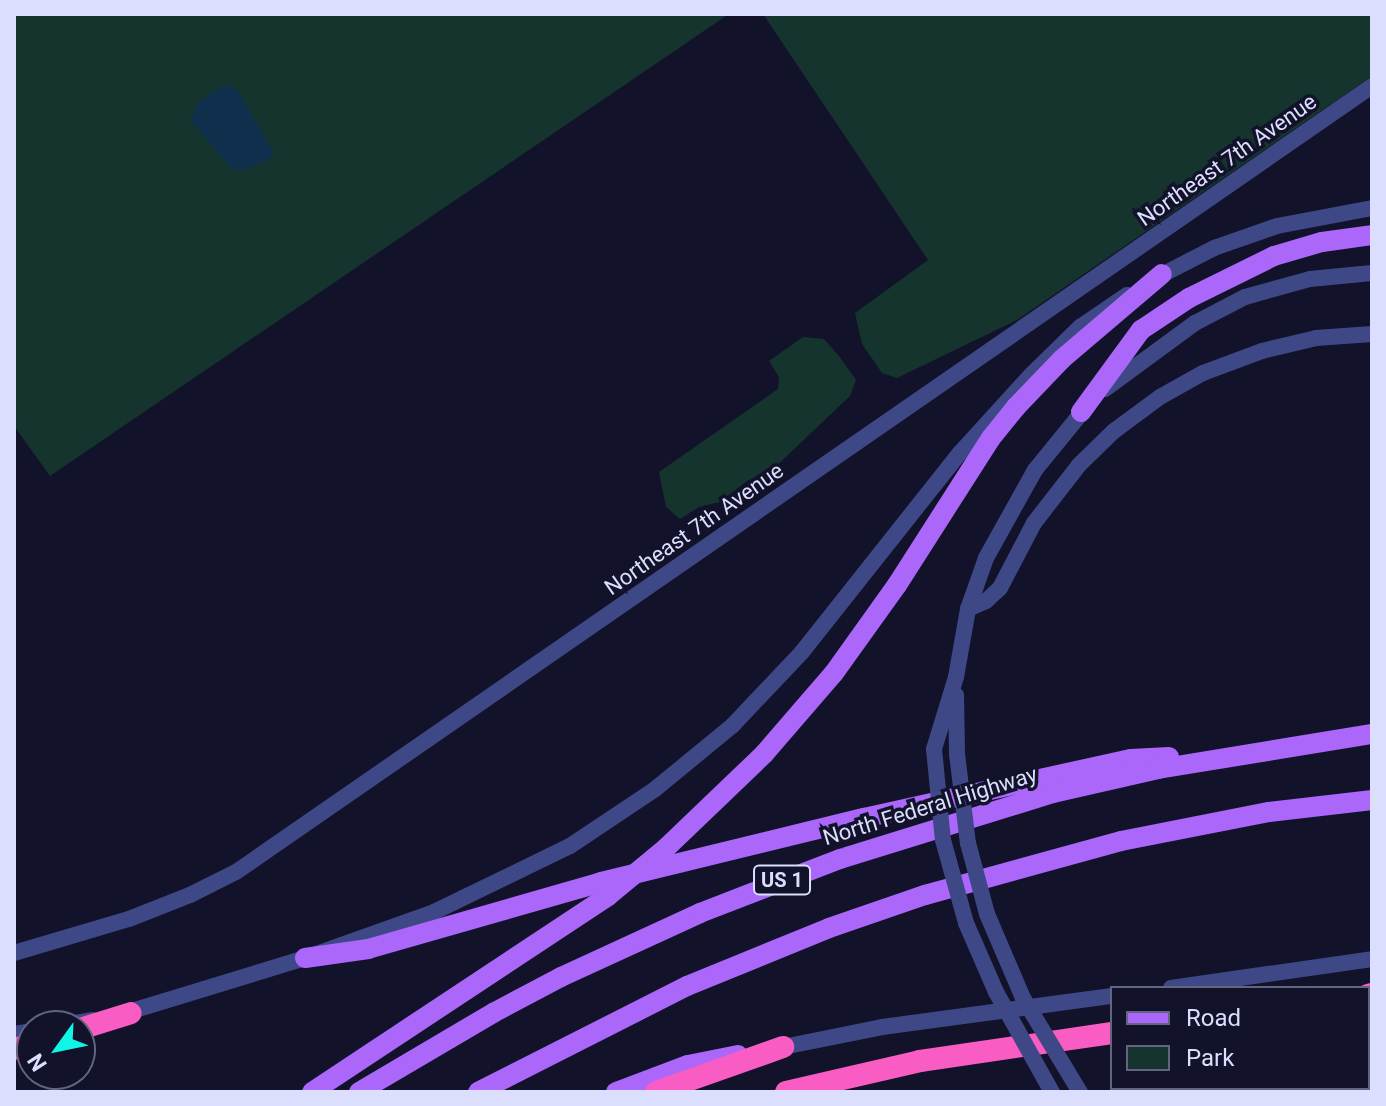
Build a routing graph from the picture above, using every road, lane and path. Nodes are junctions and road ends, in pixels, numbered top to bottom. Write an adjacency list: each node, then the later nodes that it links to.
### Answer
1 (1372, 86): 13 (street, Northeast 7th Avenue)
2 (1372, 208): 5 (street)
3 (1372, 235): 7 (main road)
4 (1372, 273): 7 (street)
5 (1162, 274): 14 (street); 23 (main road, bridge)
6 (1372, 334): 8 (street)
7 (1081, 412): 8 (street)
8 (968, 609): 9 (street)
9 (956, 677): 29 (street, bridge); 30 (street, bridge)
10 (1372, 734): 11 (main road, North Federal Highway / US 1)
11 (1237, 755): 14 (main road); 24 (main road, North Federal Highway / US 1)
12 (1372, 800): 25 (main road)
13 (14, 953)
14 (305, 958): 18 (street)
15 (1372, 959): 16 (street)
16 (1185, 986)
17 (1110, 996): 22 (street)
18 (131, 1013): 19 (street); 20 (highway)
19 (96, 1019)
20 (96, 1024)
21 (1110, 1033): 28 (highway)
22 (783, 1047): 26 (main road); 27 (highway)
23 (312, 1092)
24 (359, 1092)
25 (478, 1092)
26 (616, 1092)
27 (656, 1092)
28 (786, 1092)
29 (1052, 1092)
30 (1080, 1092)

